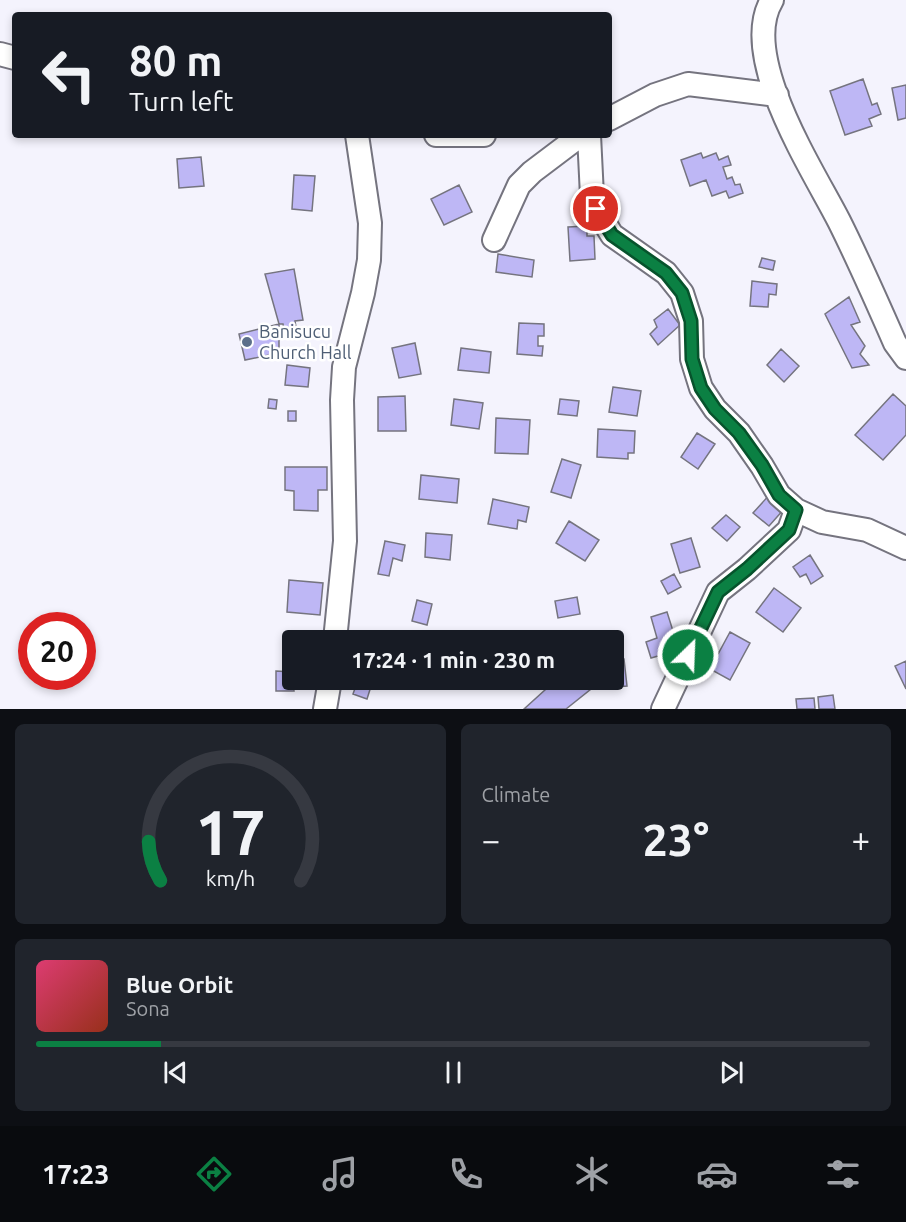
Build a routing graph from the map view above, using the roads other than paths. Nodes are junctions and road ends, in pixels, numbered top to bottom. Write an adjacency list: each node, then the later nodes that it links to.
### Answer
1 (772, 2): 2 (street)
2 (777, 96): 3 (street); 8 (street)
3 (612, 117)
4 (357, 138): 11 (street)
5 (577, 138): 7 (street)
6 (589, 138): 9 (street)
7 (494, 240)
8 (906, 358)
9 (796, 510): 10 (street); 14 (street)
10 (906, 548)
11 (336, 630)
12 (328, 690): 13 (street)
13 (325, 709)
14 (663, 709)

